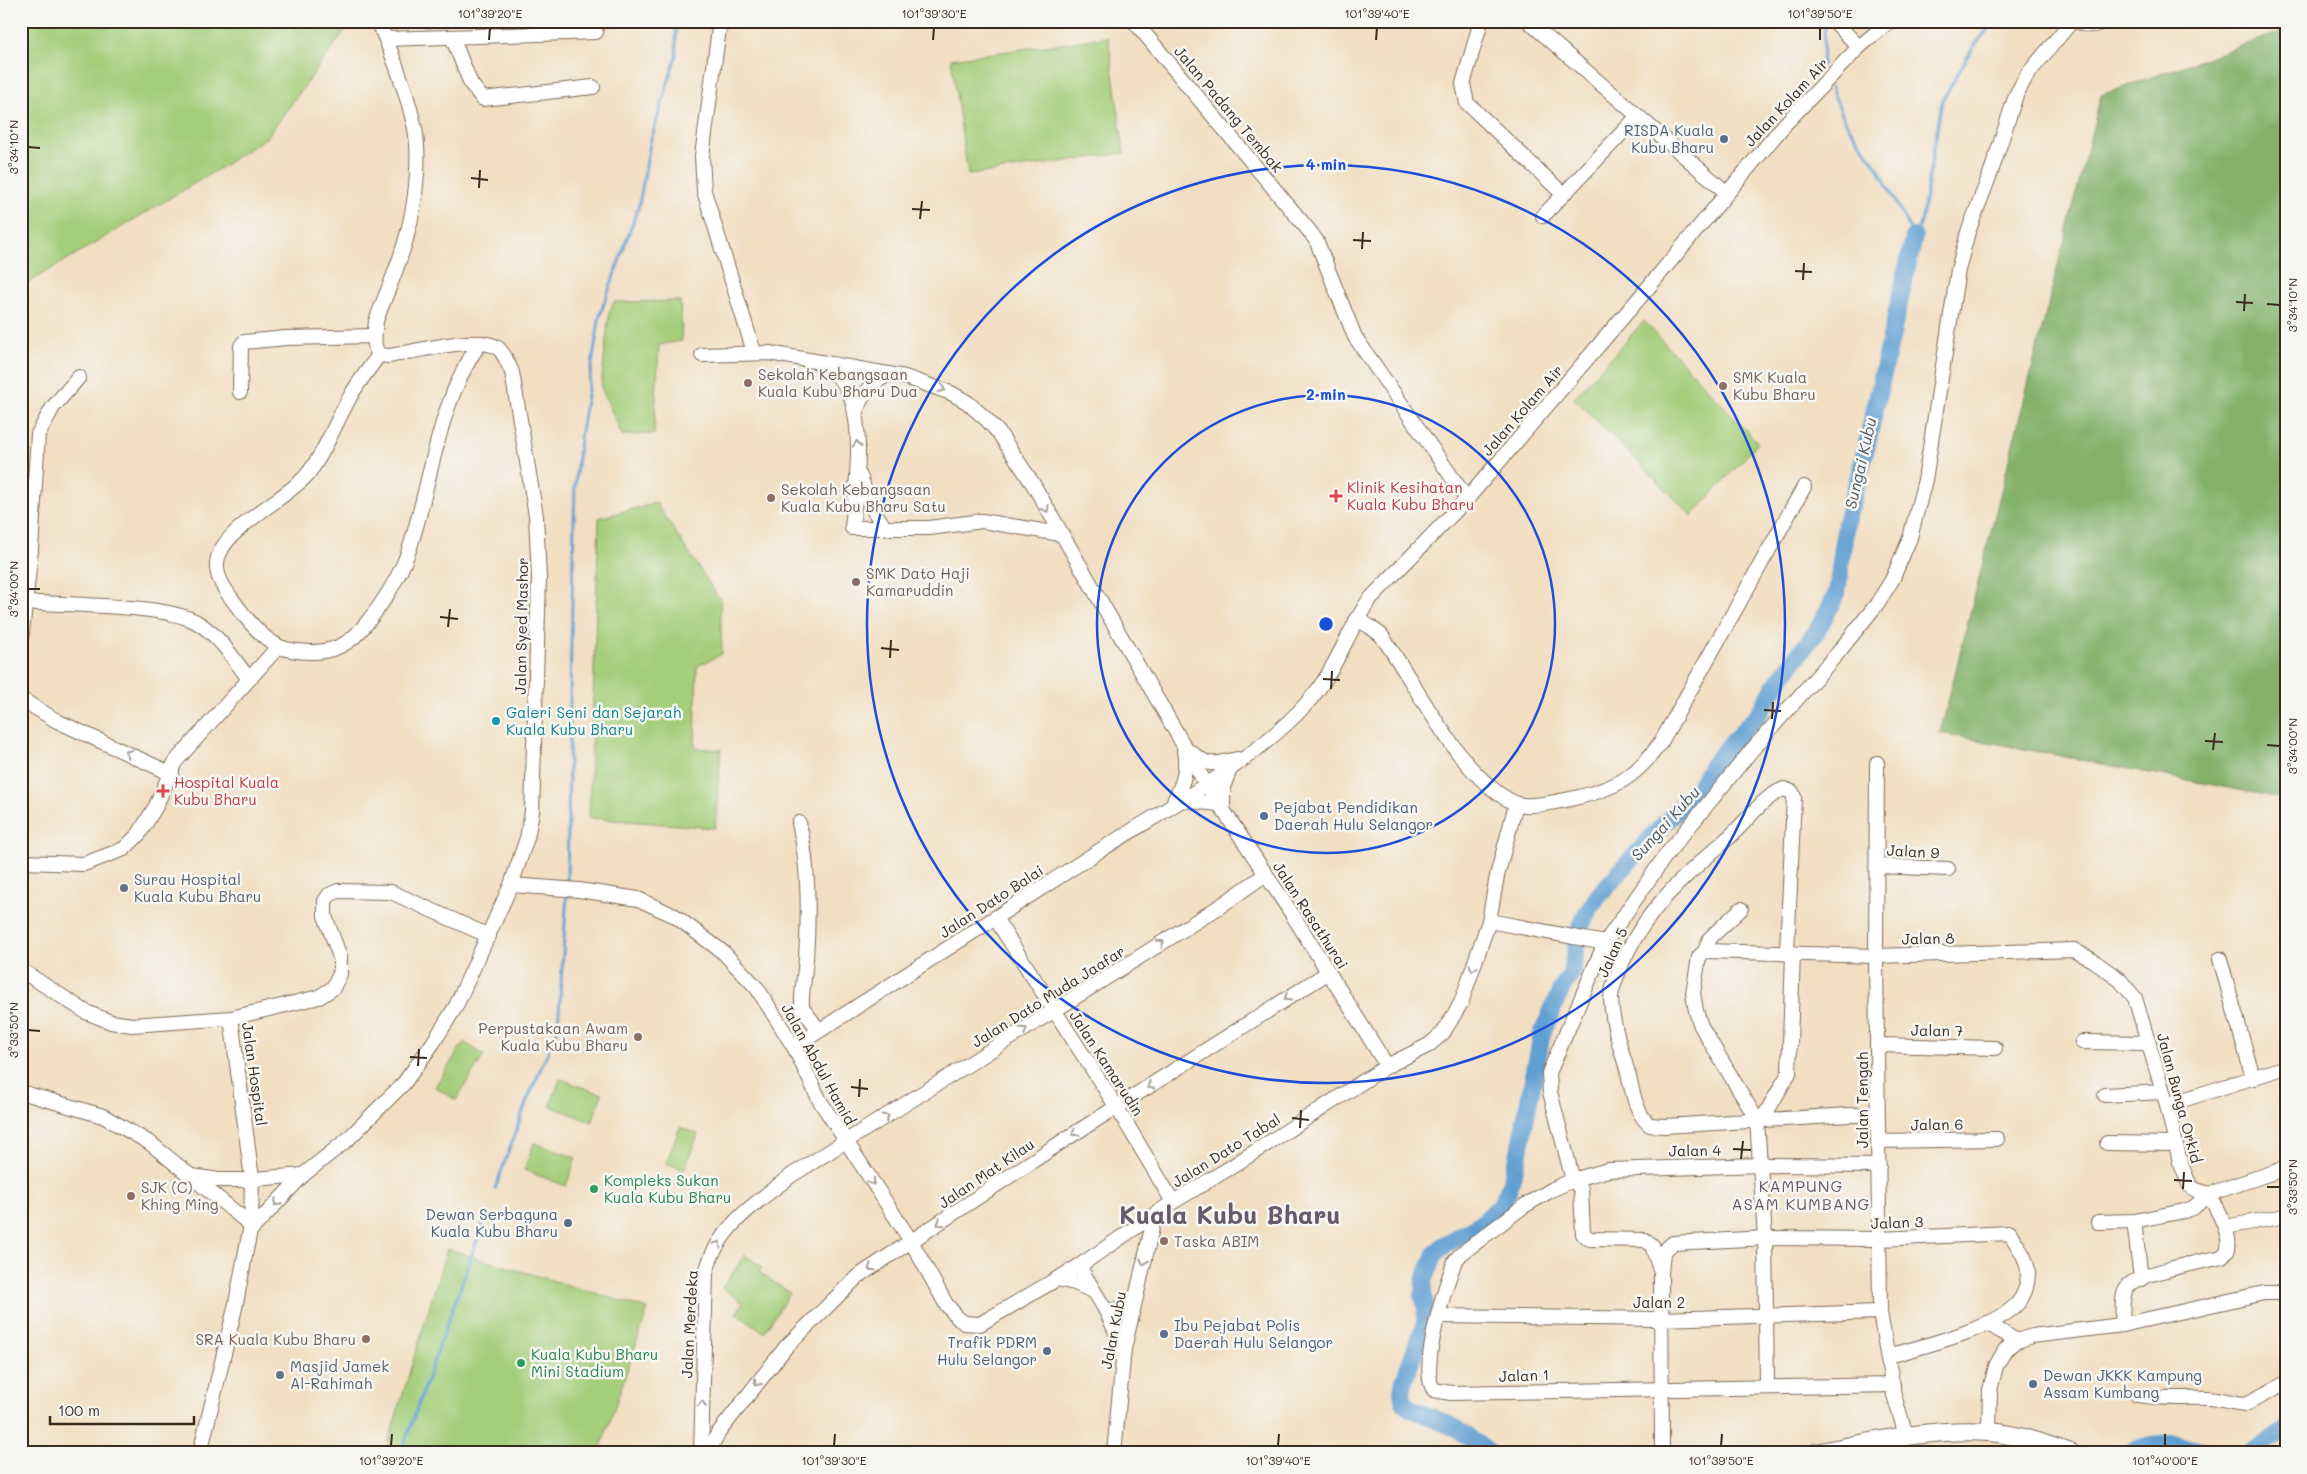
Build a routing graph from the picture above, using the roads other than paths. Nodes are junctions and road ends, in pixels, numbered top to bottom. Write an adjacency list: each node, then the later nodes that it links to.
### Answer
1 (378, 21): 13 (street)
2 (720, 21): 22 (street)
3 (1134, 21): 32 (street, Jalan Padang Tembak)
4 (1481, 21): 18 (street)
5 (1528, 21): 16 (street)
6 (1834, 21): 14 (street)
7 (1890, 21): 14 (street, Jalan Kolam Air)
8 (2072, 21): 60 (street)
9 (2077, 21): 10 (street)
10 (2105, 21)
11 (596, 32): 12 (street)
12 (452, 37): 13 (street); 15 (street)
13 (386, 39): 20 (street)
14 (1859, 47): 17 (street, Jalan Kolam Air)
15 (593, 87)
16 (1638, 116): 17 (street); 18 (street)
17 (1727, 193): 32 (street, Jalan Kolam Air)
18 (1563, 194): 19 (street)
19 (1543, 216)
20 (374, 336): 23 (street); 28 (street)
21 (480, 343): 23 (street); 38 (street); 55 (street, Jalan Syed Mashor)
22 (754, 352): 24 (street, Jalan Rasathurai); 25 (street, Jalan Rasathurai)
23 (378, 355): 38 (street)
24 (702, 355)
25 (826, 364): 26 (street, Jalan Rasathurai); 29 (street)
26 (889, 374): 29 (street); 34 (street, Jalan Rasathurai, one-way to 34)
27 (79, 377): 35 (street)
28 (240, 392)
29 (855, 414): 30 (street, one-way to 29)
30 (858, 470): 33 (street); 33 (street)
31 (1804, 487): 48 (street)
32 (1467, 499): 36 (street, Jalan Kolam Air)
33 (886, 528): 34 (street)
34 (1060, 534): 41 (street, Jalan Rasathurai)
35 (24, 603): 37 (street); 39 (street)
36 (1356, 619): 42 (street, Jalan Kolam Air); 48 (street)
37 (21, 641)
38 (278, 647): 39 (street)
39 (249, 679): 45 (street)
40 (21, 699): 45 (street, one-way to 40)
41 (1183, 744): 42 (street); 46 (street, Jalan Rasathurai); 47 (street)
42 (1243, 758): 44 (street, Jalan Kolam Air)
43 (1877, 763): 52 (street, Jalan Tengah)
44 (1231, 767): 46 (street, Jalan Kolam Air); 49 (street)
45 (172, 774): 51 (street)
46 (1206, 784): 47 (street, Jalan Dato Balai); 49 (street, Jalan Rasathurai)
47 (1176, 803): 49 (street); 57 (street, Jalan Dato Balai)
48 (1516, 804): 58 (street, Jalan Dato Tabal)
49 (1221, 807): 54 (street, Jalan Rasathurai)
50 (799, 824): 70 (street)
51 (21, 862)
52 (1877, 866): 53 (street, Jalan 9); 63 (street, Jalan Tengah)
53 (1948, 869)
54 (1266, 874): 66 (street, Jalan Rasathurai); 68 (street, Jalan Dato Muda Jaafar, one-way to 54)
55 (511, 885): 59 (street, Jalan Syed Mashor); 74 (street, Jalan Abdul Hamid)
56 (1741, 909): 61 (street)
57 (995, 918): 68 (street, Jalan Kamarudin); 70 (street, Jalan Dato Balai)
58 (1489, 921): 60 (street); 76 (street, Jalan Dato Tabal, one-way to 76)
59 (489, 936): 69 (street); 93 (street, Jalan Syed Mashor)
60 (1605, 943): 96 (street)
61 (1705, 951): 62 (street, Jalan 8); 84 (street)
62 (1790, 953): 63 (street, Jalan 8); 84 (street); 84 (street, Jalan 5)
63 (1876, 956): 67 (street, Jalan 8); 73 (street, Jalan Tengah)
64 (2220, 959): 78 (street)
65 (21, 970): 69 (street, Jalan Hospital)
66 (1329, 972): 76 (street, Jalan Rasathurai); 82 (street, Jalan Mat Kilau, one-way to 82)
67 (2135, 998): 72 (street, Jalan Bunga Orkid)
68 (1054, 1011): 82 (street, Jalan Kamarudin); 86 (street, Jalan Dato Muda Jaafar, one-way to 68)
69 (231, 1018): 95 (street, Jalan Hospital)
70 (819, 1030): 74 (street, Jalan Dato Balai)
71 (2082, 1042): 72 (street)
72 (2149, 1043): 81 (street, Jalan Bunga Orkid)
73 (1878, 1045): 75 (street, Jalan 7); 83 (street, Jalan Tengah)
74 (794, 1047): 86 (street, Jalan Abdul Hamid)
75 (1995, 1048)
76 (1387, 1066): 98 (street, Jalan Dato Tabal)
77 (2286, 1067): 78 (street)
78 (2252, 1078): 81 (street)
79 (21, 1092): 94 (street)
80 (2105, 1095): 81 (street)
81 (2165, 1099): 89 (street, Jalan Bunga Orkid)
82 (1116, 1106): 98 (street, Jalan Kamarudin); 107 (street, Jalan Mat Kilau, one-way to 107)
83 (1878, 1115): 84 (street, Jalan 5); 87 (street, Jalan Tengah)
84 (1760, 1120): 90 (street)
85 (1997, 1139): 87 (street, Jalan 6)
86 (845, 1142): 107 (street, Jalan Abdul Hamid, one-way to 107); 131 (street, Jalan Merdeka, one-way to 86)
87 (1878, 1142): 91 (street, Jalan Tengah)
88 (2107, 1143): 89 (street)
89 (2174, 1144): 97 (street, Jalan Bunga Orkid)
90 (1760, 1165): 91 (street, Jalan 4); 96 (street, Jalan 4); 105 (street)
91 (1879, 1166): 106 (street, Jalan Tengah)
92 (2286, 1168): 97 (street)
93 (303, 1175): 95 (street); 104 (street, Jalan Syed Mashor, one-way to 104)
94 (192, 1176): 95 (street); 104 (street)
95 (252, 1179): 104 (street, Jalan Hospital)
96 (1573, 1180): 109 (street); 118 (street, Jalan 1)
97 (2210, 1194): 101 (street); 103 (street)
98 (1173, 1202): 99 (street, Jalan Dato Tabal)
99 (1155, 1215): 108 (street, Jalan Dato Tabal); 114 (street, Jalan Kubu, one-way to 114)
100 (2286, 1216): 103 (street)
101 (2134, 1221): 102 (street); 110 (street)
102 (2098, 1222)
103 (2225, 1227): 110 (street)
104 (251, 1228): 136 (street, Jalan Hospital)
105 (1765, 1238): 106 (street, Jalan 3); 109 (street, Jalan 3); 117 (street)
106 (1879, 1239): 116 (street, Jalan Tengah); 120 (street, Jalan 3)
107 (912, 1241): 121 (street, Jalan Abdul Hamid); 132 (street, Jalan Mat Kilau, one-way to 132)
108 (1079, 1266): 111 (street, Jalan Dato Tabal); 112 (street)
109 (1661, 1273): 119 (street)
110 (2141, 1278): 122 (street)
111 (1057, 1279): 112 (street); 121 (street, Jalan Dato Tabal)
112 (1093, 1291): 115 (street)
113 (2286, 1293): 122 (street)
114 (1134, 1301): 115 (street); 124 (street, Jalan Kubu)
115 (1106, 1311): 124 (street)
116 (1880, 1312): 117 (street, Jalan 2); 125 (street, Jalan Tengah)
117 (1766, 1315): 119 (street, Jalan 2); 128 (street)
118 (1438, 1316): 119 (street, Jalan 2); 129 (street, Jalan 1)
119 (1661, 1319): 129 (street)
120 (1987, 1323): 123 (street); 125 (street, Jalan 3)
121 (980, 1324)
122 (2122, 1325): 123 (street)
123 (2017, 1341): 133 (street)
124 (1124, 1349): 139 (street, Jalan Kubu)
125 (1889, 1356): 127 (street, Jalan Tengah)
126 (2286, 1384): 130 (street)
127 (1892, 1385): 128 (street, Jalan 1); 134 (street, Jalan Tengah)
128 (1767, 1386): 129 (street, Jalan 1)
129 (1661, 1388): 140 (street)
130 (2137, 1395)
131 (701, 1432): 132 (street); 137 (street, Jalan Merdeka)
132 (719, 1432): 138 (street, Jalan Mat Kilau)
133 (1989, 1432): 134 (main road); 135 (main road)
134 (1906, 1435): 141 (main road)
135 (2037, 1447): 142 (main road)
136 (200, 1453)
137 (700, 1453)
138 (708, 1453)
139 (1114, 1453)
140 (1662, 1453)
141 (1815, 1453)
142 (2070, 1453)

